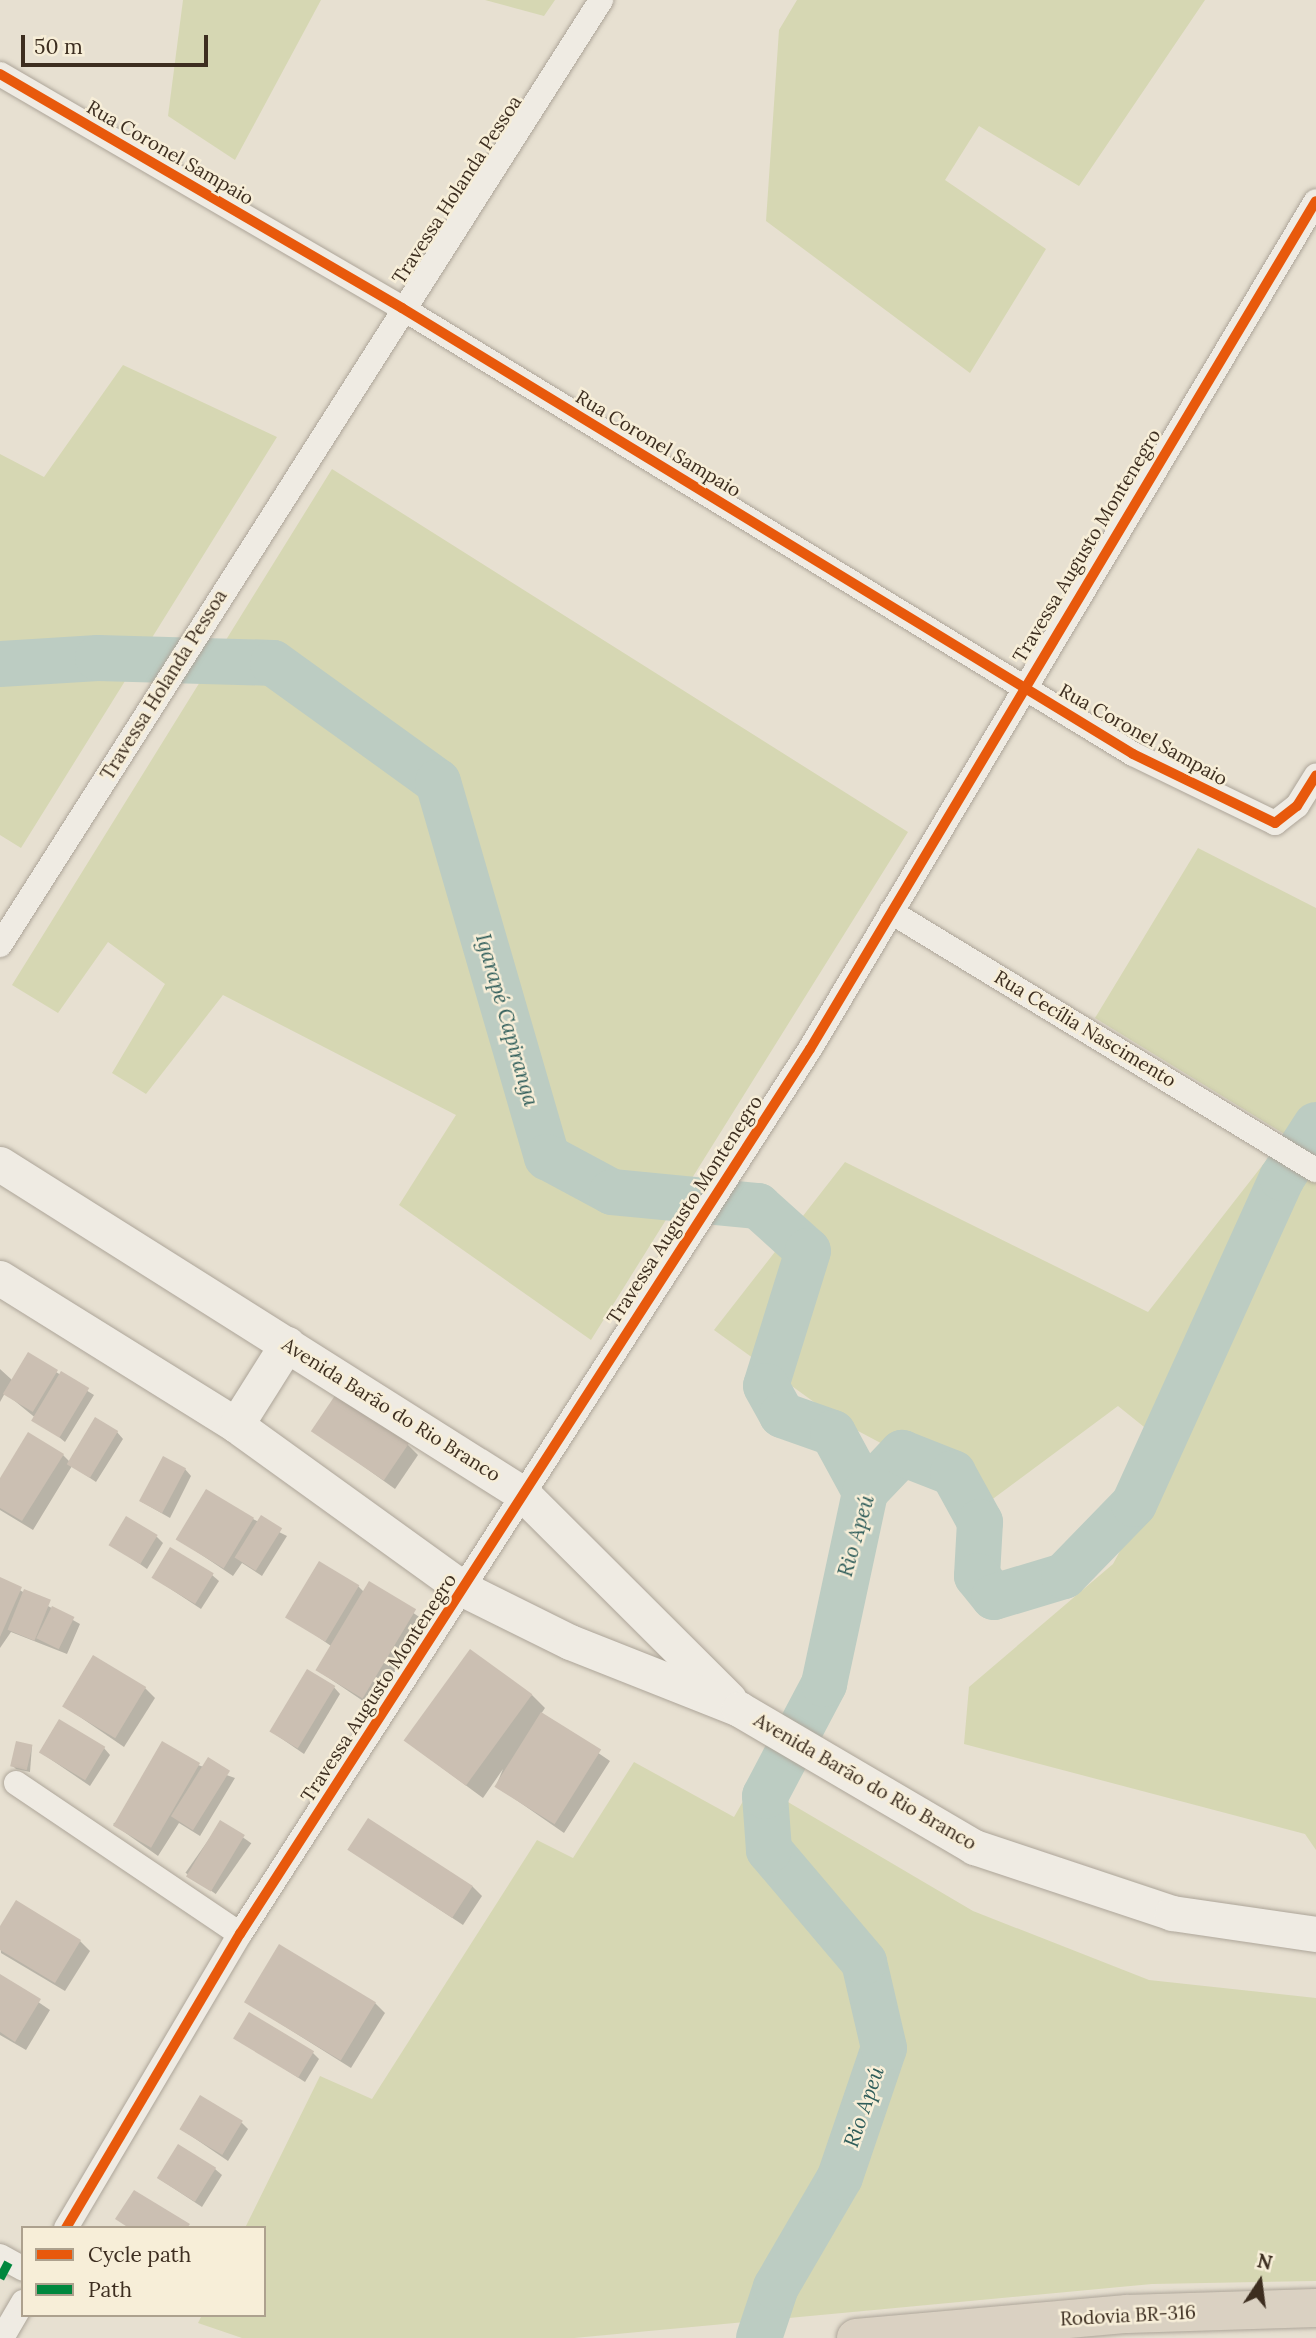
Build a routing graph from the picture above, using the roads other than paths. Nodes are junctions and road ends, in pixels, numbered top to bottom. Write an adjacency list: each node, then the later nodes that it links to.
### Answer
1 (601, 0): 4 (street, Travessa Holanda Pessoa)
2 (0, 74): 4 (street, Rua Coronel Sampaio)
3 (1316, 201): 5 (street, Travessa Augusto Montenegro)
4 (402, 308): 5 (street, Rua Coronel Sampaio); 8 (street, Travessa Holanda Pessoa)
5 (1022, 687): 6 (street, Rua Coronel Sampaio); 7 (street, Travessa Augusto Montenegro)
6 (1316, 776)
7 (891, 912): 10 (street, Rua Cecília Nascimento); 14 (street, Travessa Augusto Montenegro)
8 (0, 945)
9 (0, 1164): 12 (main road, Avenida Barão do Rio Branco)
10 (1316, 1170)
11 (0, 1278): 13 (main road, Avenida Barão do Rio Branco)
12 (286, 1344): 13 (main road); 14 (main road, Avenida Barão do Rio Branco)
13 (236, 1425): 15 (main road, Avenida Barão do Rio Branco)
14 (523, 1494): 15 (street, Travessa Augusto Montenegro); 16 (main road, Avenida Barão do Rio Branco)
15 (463, 1589): 16 (main road, Avenida Barão do Rio Branco); 18 (street, Travessa Augusto Montenegro)
16 (751, 1717): 19 (main road, Avenida Barão do Rio Branco)
17 (16, 1783): 18 (street)
18 (240, 1934): 20 (street, Travessa Augusto Montenegro)
19 (1316, 1934)
20 (67, 2226)
21 (0, 2256): 22 (street)
22 (21, 2268)
23 (21, 2305): 25 (street)
24 (1316, 2308): 26 (highway, Rodovia BR-316)
25 (2, 2338)
26 (856, 2338)

